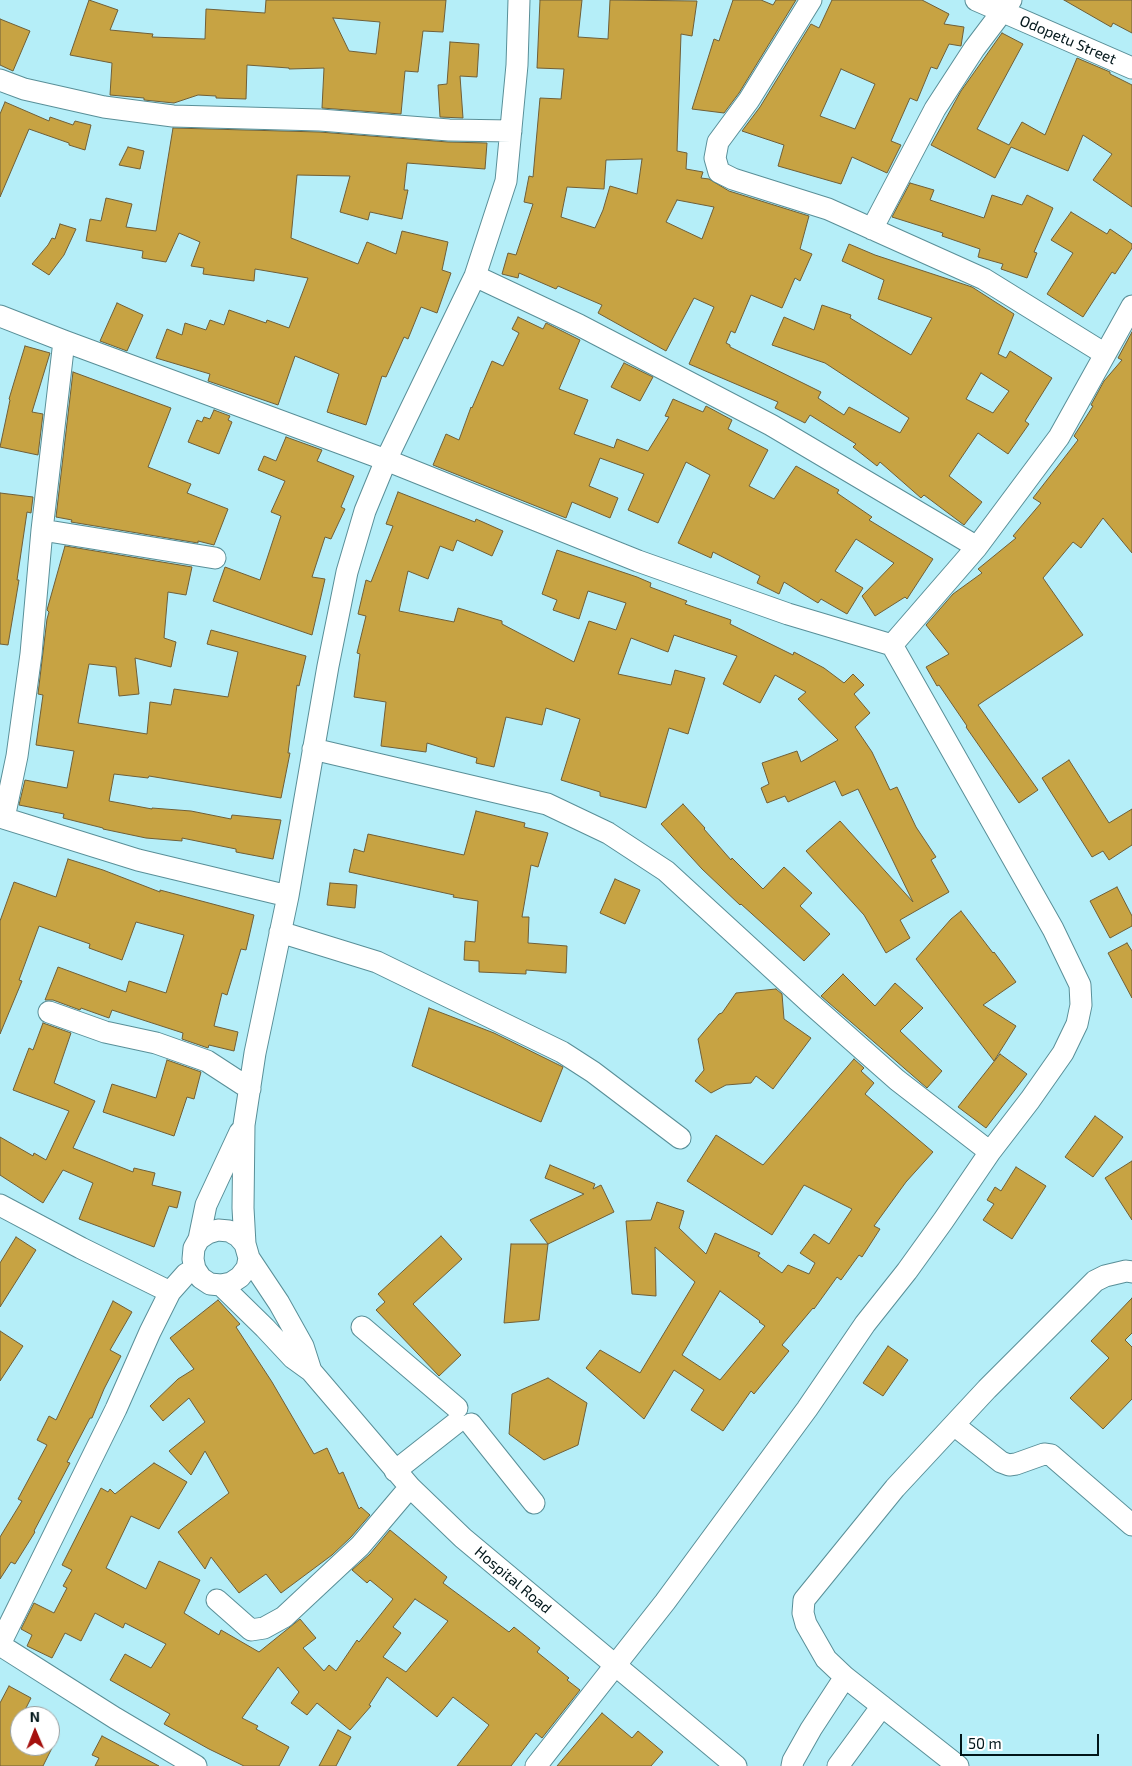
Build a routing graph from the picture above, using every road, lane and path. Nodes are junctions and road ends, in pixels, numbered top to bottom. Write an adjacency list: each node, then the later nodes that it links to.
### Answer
1 (519, 0): 7 (street)
2 (811, 0): 8 (street)
3 (976, 0): 4 (street, Odopetu Street)
4 (1007, 6): 5 (street, Odopetu Street); 8 (street)
5 (1132, 68)
6 (0, 80): 7 (street)
7 (511, 131): 9 (street)
8 (872, 229): 13 (street)
9 (475, 276): 14 (street); 16 (street)
10 (1132, 306): 13 (street)
11 (0, 316): 12 (street)
12 (64, 341): 14 (street); 15 (street)
13 (1105, 354): 16 (street)
14 (386, 460): 18 (street); 19 (street)
15 (42, 530): 17 (street); 20 (street)
16 (977, 547): 18 (street)
17 (215, 558)
18 (892, 645): 27 (street)
19 (313, 749): 21 (street); 27 (street)
20 (2, 818): 21 (street)
21 (288, 896): 22 (street)
22 (280, 932): 24 (street); 26 (street)
23 (49, 1012): 24 (street)
24 (250, 1089): 25 (street)
25 (244, 1125): 29 (street); 30 (street)
26 (680, 1138)
27 (990, 1152): 45 (street)
28 (1, 1207): 34 (street)
29 (199, 1239): 30 (street); 31 (street)
30 (247, 1251): 33 (street); 36 (street)
31 (195, 1269): 33 (street); 34 (street)
32 (1132, 1272): 38 (street)
33 (221, 1286): 36 (street)
34 (170, 1292): 44 (street)
35 (362, 1328): 37 (street)
36 (312, 1371): 39 (street, Hospital Road)
37 (461, 1418): 39 (street); 41 (street)
38 (954, 1425): 42 (street); 46 (street)
39 (395, 1470): 40 (street, Hospital Road)
40 (410, 1487): 43 (street); 45 (street, Hospital Road)
41 (534, 1503)
42 (1132, 1525)
43 (217, 1600)
44 (0, 1644): 48 (street)
45 (615, 1666): 49 (street); 50 (street, Hospital Road)
46 (845, 1677): 47 (street); 51 (street)
47 (882, 1706): 52 (street); 53 (street)
48 (196, 1766)
49 (536, 1766)
50 (736, 1766)
51 (792, 1766)
52 (838, 1766)
53 (958, 1766)

